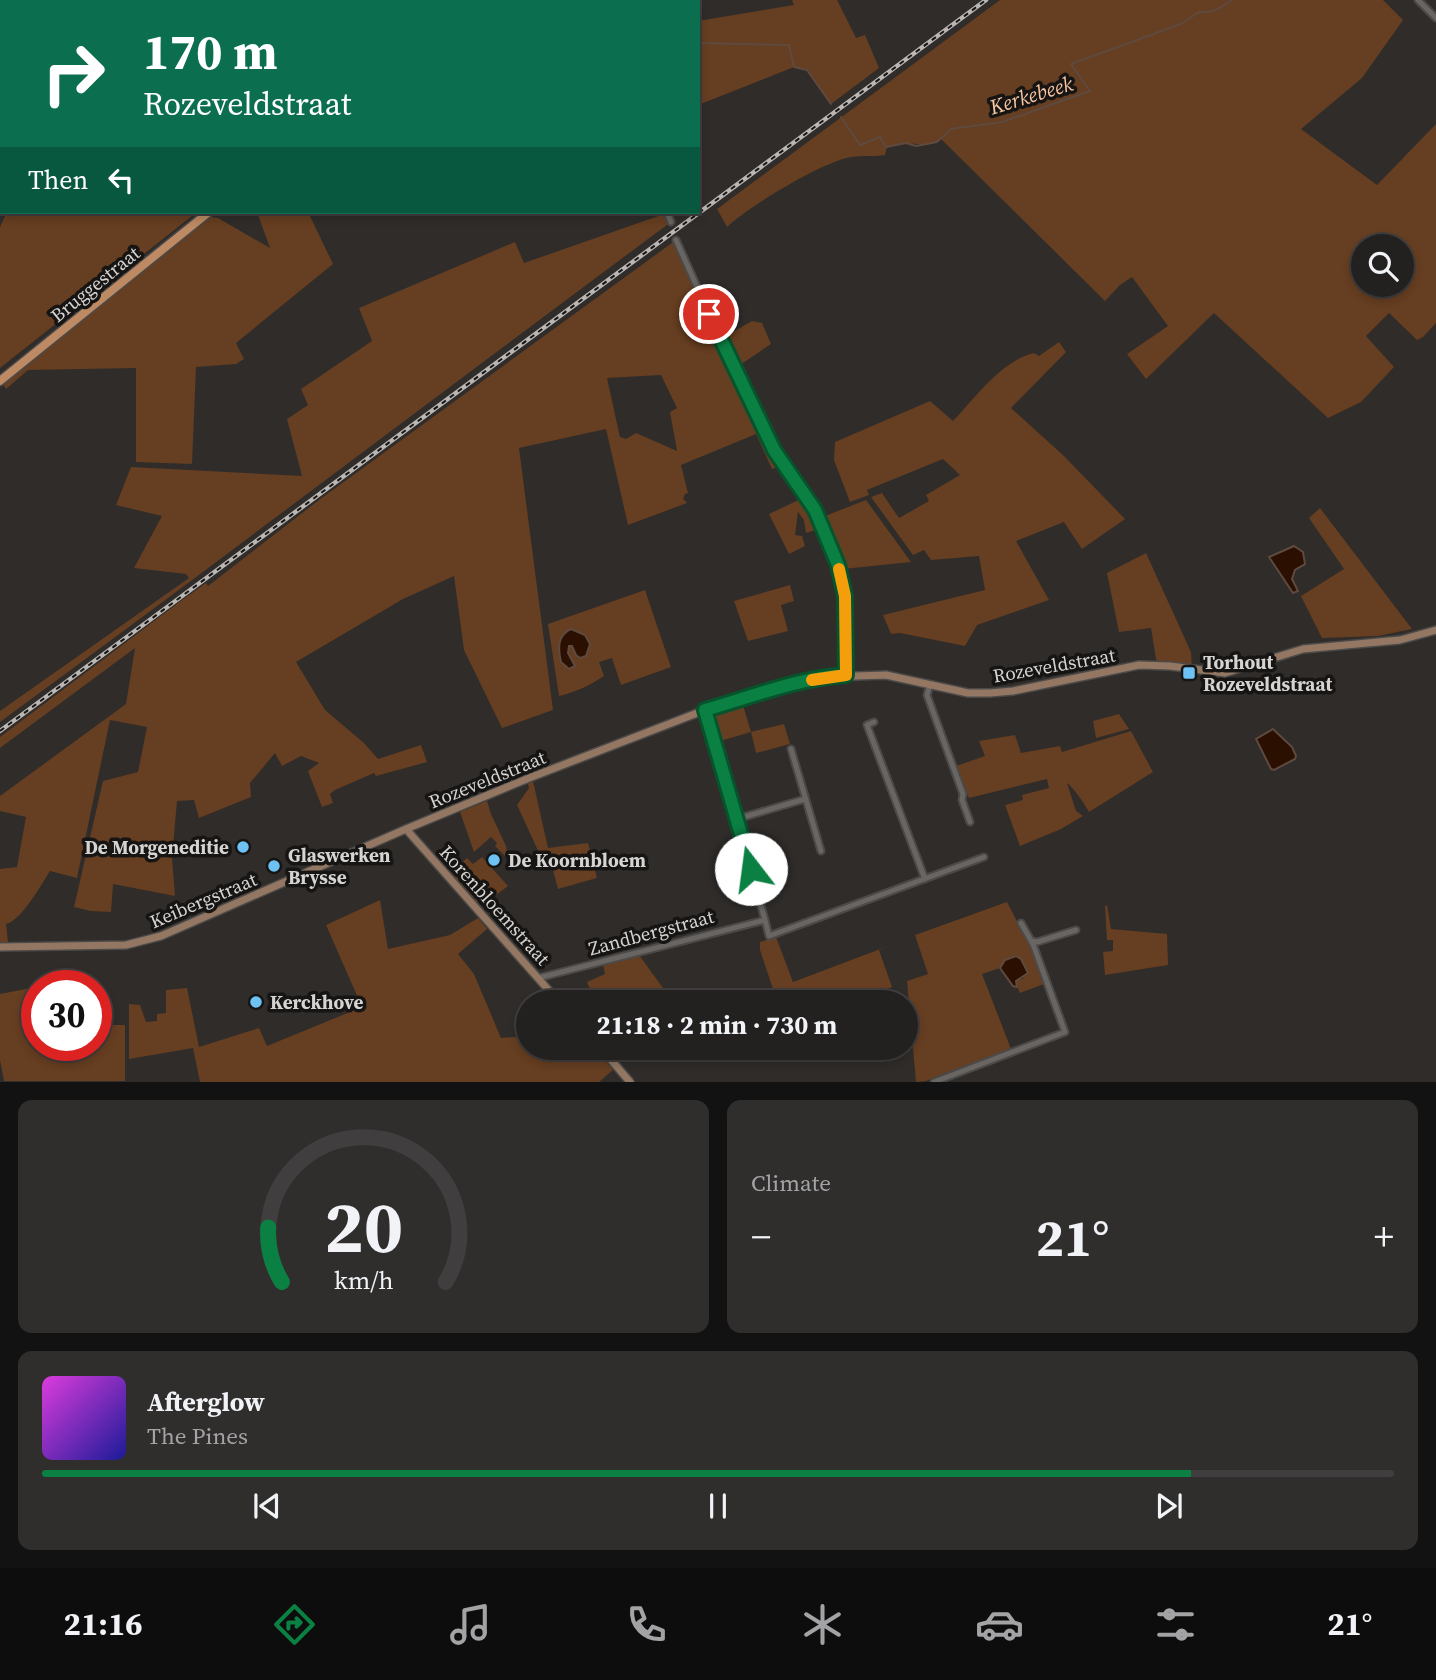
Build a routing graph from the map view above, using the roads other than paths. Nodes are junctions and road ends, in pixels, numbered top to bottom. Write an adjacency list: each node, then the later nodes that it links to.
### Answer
1 (1418, 0): 2 (street)
2 (1436, 18)
3 (207, 214): 7 (main road, Bruggestraat)
4 (668, 214): 5 (street)
5 (671, 222)
6 (676, 240): 9 (street)
7 (0, 381)
8 (1436, 630): 10 (street, Rozeveldstraat)
9 (846, 675): 10 (street, Rozeveldstraat); 11 (street, Rozeveldstraat)
10 (930, 685): 16 (street)
11 (705, 710): 15 (street); 17 (street, Rozeveldstraat)
12 (874, 722): 20 (street)
13 (791, 749): 14 (street)
14 (805, 799): 15 (street); 18 (street)
15 (737, 819): 21 (street)
16 (970, 822)
17 (406, 829): 27 (street, Keibergstraat); 28 (street, Korenbloemstraat)
18 (821, 851)
19 (984, 857): 20 (street)
20 (925, 879): 24 (street)
21 (765, 920): 24 (street); 28 (street, Zandbergstraat)
22 (1021, 923): 26 (street)
23 (1076, 930): 26 (street)
24 (769, 936): 25 (street)
25 (761, 939)
26 (1031, 941): 32 (street)
27 (0, 947)
28 (538, 978): 29 (street, Korenbloemstraat)
29 (549, 990)
30 (611, 1060): 31 (street)
31 (630, 1082)
32 (934, 1082)

